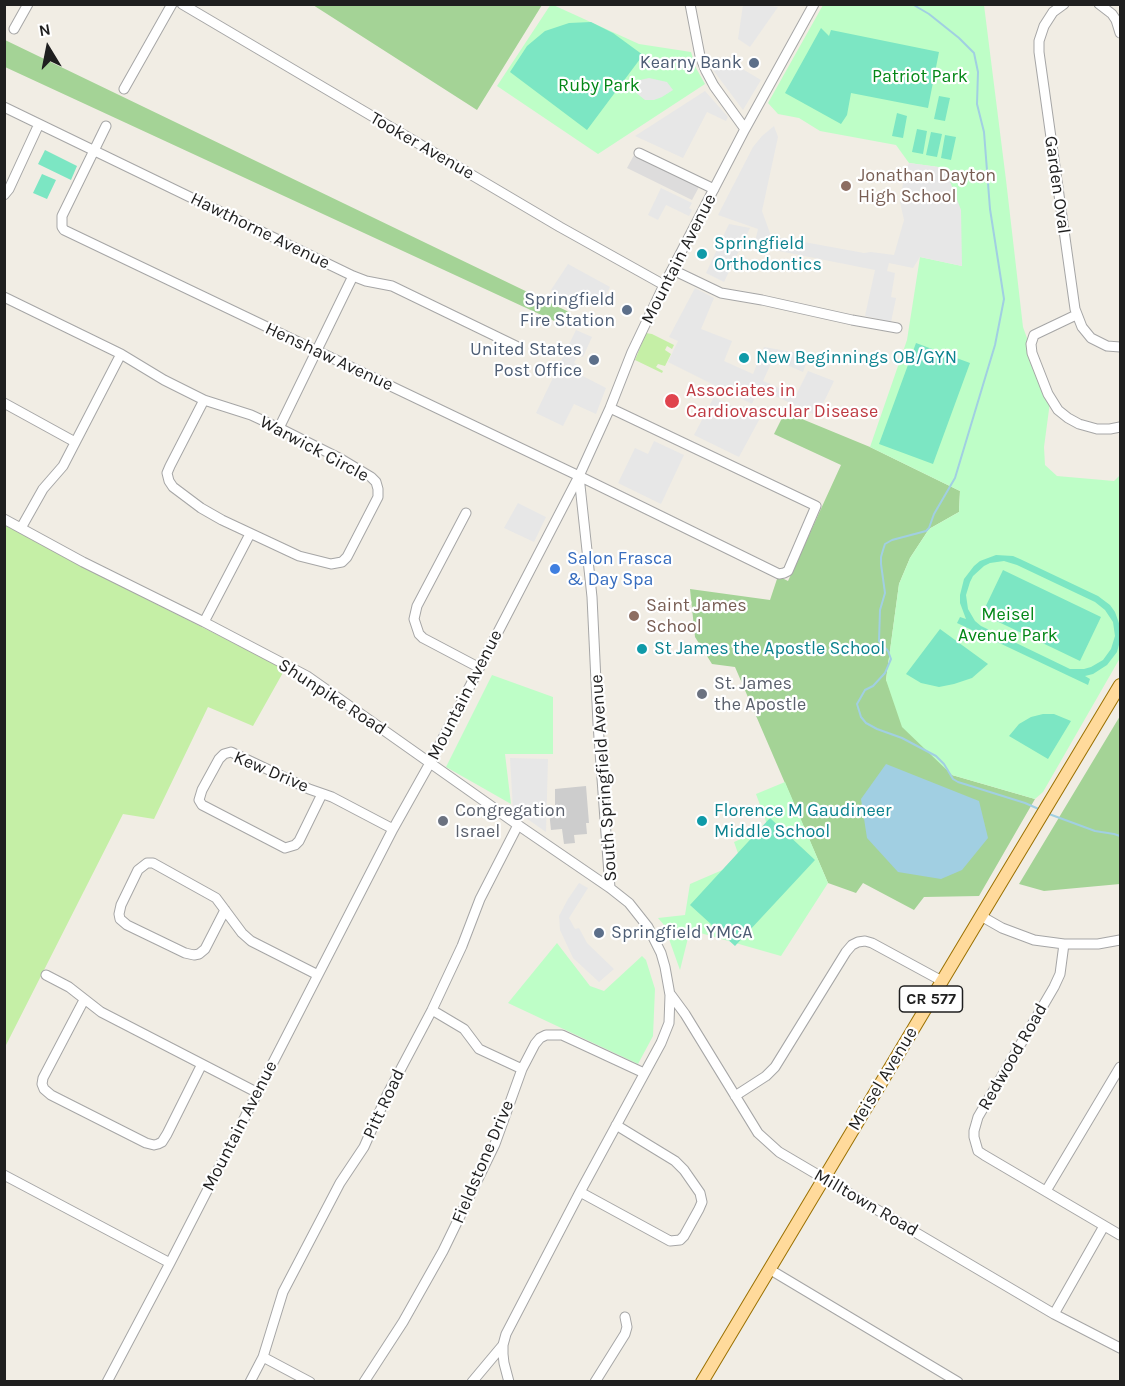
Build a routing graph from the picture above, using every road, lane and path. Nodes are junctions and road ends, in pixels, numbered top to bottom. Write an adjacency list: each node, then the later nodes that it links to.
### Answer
1 (28, 4): 8 (street)
2 (172, 4): 10 (street)
3 (182, 4): 21 (street, Tooker Avenue)
4 (1064, 4): 23 (street, Garden Oval)
5 (1099, 4): 9 (street)
6 (688, 6): 14 (street)
7 (813, 7): 14 (street, Mountain Avenue)
8 (14, 29)
9 (1120, 33)
10 (124, 88)
11 (4, 108): 12 (street, Hawthorne Avenue)
12 (39, 124): 15 (street, Hawthorne Avenue); 18 (street)
13 (106, 126): 15 (street)
14 (745, 129): 17 (street, Mountain Avenue)
15 (94, 151): 20 (street, Hawthorne Avenue); 27 (street, Henshaw Avenue)
16 (639, 153): 17 (street)
17 (714, 189): 19 (street, Mountain Avenue)
18 (4, 195)
19 (673, 270): 21 (street, Mountain Avenue); 24 (street)
20 (353, 276): 25 (street, Hawthorne Avenue); 27 (street)
21 (664, 285): 31 (street, Mountain Avenue)
22 (4, 297): 28 (street)
23 (1076, 315): 26 (street, Garden Oval); 32 (street)
24 (897, 328)
25 (519, 347)
26 (1120, 347)
27 (317, 351): 33 (street); 35 (street, Henshaw Avenue)
28 (121, 354): 29 (street); 34 (street)
29 (204, 400): 33 (street, Warwick Circle); 39 (street, Warwick Circle)
30 (4, 402): 34 (street)
31 (610, 408): 35 (street, Mountain Avenue); 35 (street, Henshaw Avenue)
32 (1120, 427)
33 (279, 428): 39 (street, Warwick Circle)
34 (75, 442): 38 (street)
35 (579, 476): 41 (street, Mountain Avenue); 47 (street, South Springfield Avenue)
36 (466, 513): 41 (street)
37 (4, 519): 38 (street, Shunpike Road)
38 (21, 528): 40 (street, Shunpike Road)
39 (250, 534): 40 (street)
40 (204, 622): 43 (street, Shunpike Road)
41 (478, 667): 43 (street, Mountain Avenue)
42 (1120, 685): 49 (main road, Meisel Avenue / CR 577)
43 (430, 763): 45 (street, Shunpike Road); 46 (street, Mountain Avenue)
44 (322, 794): 44 (street, Kew Drive); 46 (street, Kew Drive)
45 (518, 825): 47 (street, Shunpike Road); 57 (street, Pitt Road)
46 (393, 830): 53 (street, Mountain Avenue)
47 (610, 888): 55 (street, South Springfield Avenue)
48 (225, 910): 48 (street); 53 (street)
49 (981, 916): 51 (street); 54 (main road, Meisel Avenue / CR 577)
50 (1120, 940): 51 (street)
51 (1064, 944): 67 (street, Redwood Road)
52 (46, 975): 56 (street)
53 (318, 975): 62 (street, Mountain Avenue)
54 (942, 981): 63 (street); 66 (main road, Meisel Avenue / CR 577)
55 (670, 995): 61 (street, South Springfield Avenue); 63 (street, Milltown Road)
56 (84, 1000): 58 (street); 58 (street)
57 (432, 1010): 60 (street); 77 (street, Pitt Road)
58 (202, 1064): 62 (street)
59 (1120, 1066): 67 (street)
60 (522, 1069): 61 (street, Fieldstone Drive); 81 (street, Fieldstone Drive)
61 (644, 1072): 64 (street, South Springfield Avenue)
62 (258, 1093): 71 (street, Mountain Avenue)
63 (735, 1096): 66 (street, Milltown Road)
64 (616, 1125): 68 (street, South Springfield Avenue); 68 (street)
65 (4, 1175): 71 (street)
66 (824, 1179): 72 (main road, Meisel Avenue / CR 577); 73 (street, Milltown Road)
67 (1046, 1191): 69 (street, Redwood Road)
68 (580, 1192): 75 (street, South Springfield Avenue)
69 (1104, 1226): 70 (street, Redwood Road); 73 (street)
70 (1120, 1235)
71 (170, 1263): 78 (street, Mountain Avenue)
72 (769, 1269): 85 (main road, Meisel Avenue / CR 577); 86 (street)
73 (1054, 1314): 76 (street, Milltown Road)
74 (625, 1317): 84 (street)
75 (503, 1345): 82 (street); 83 (street)
76 (1120, 1348)
77 (263, 1357): 79 (street, Pitt Road); 80 (street)
78 (107, 1382)
79 (250, 1382)
80 (310, 1382)
81 (364, 1382)
82 (472, 1382)
83 (509, 1382)
84 (595, 1382)
85 (702, 1382)
86 (958, 1382)

